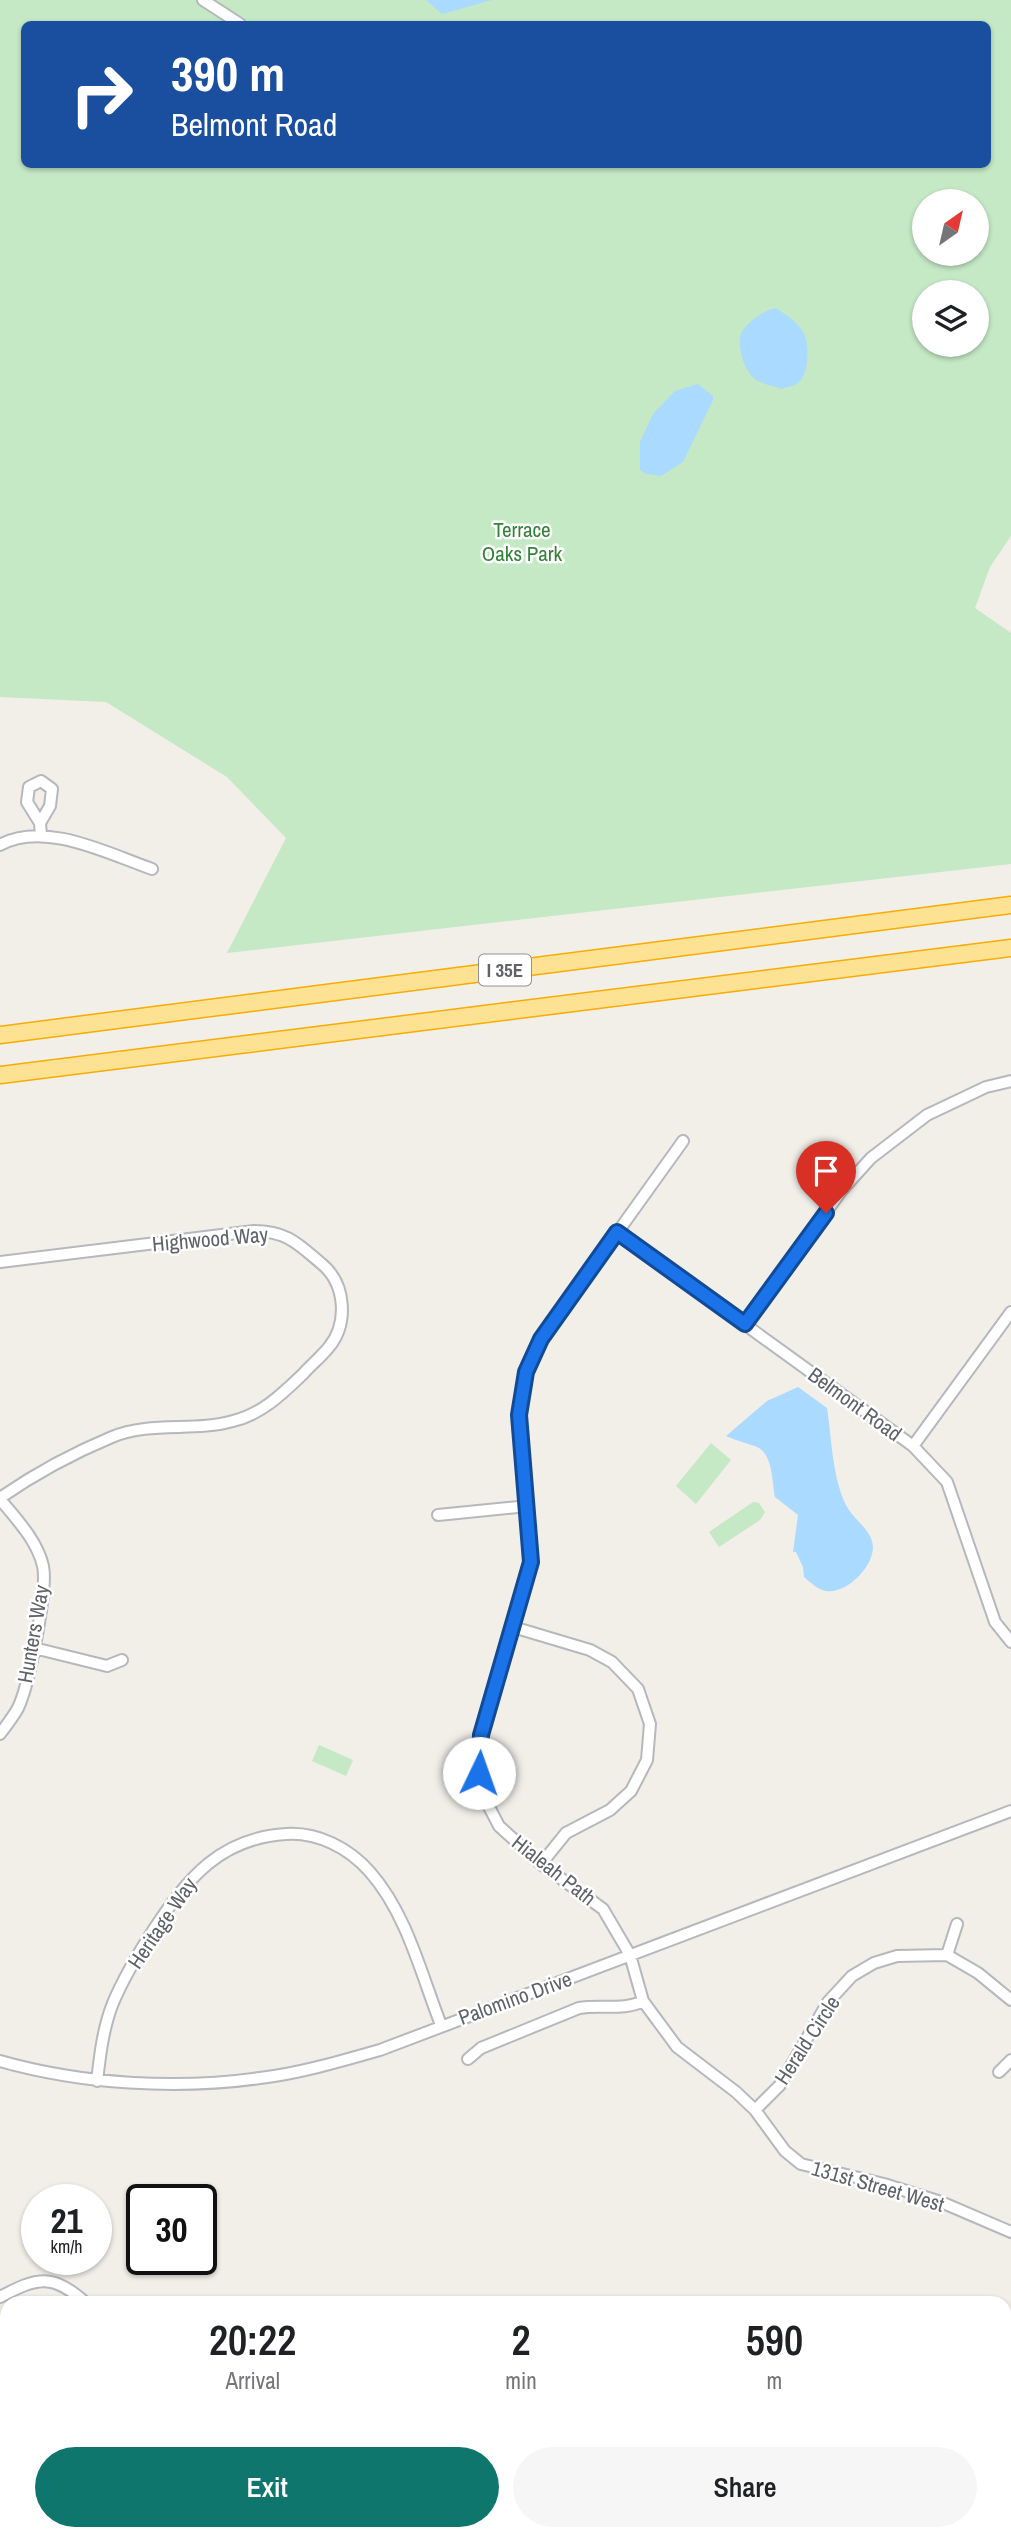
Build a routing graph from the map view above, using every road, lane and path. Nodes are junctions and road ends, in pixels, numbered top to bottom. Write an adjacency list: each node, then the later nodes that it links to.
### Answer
1 (203, 0): 2 (street)
2 (235, 21)
3 (40, 823): 4 (street)
4 (41, 836): 5 (street); 6 (street)
5 (0, 845)
6 (152, 869)
7 (1011, 905): 9 (highway, I 35E)
8 (1011, 948): 10 (highway, I 35E)
9 (0, 1035)
10 (0, 1075)
11 (1011, 1081): 16 (street)
12 (683, 1141): 13 (street, Hialeah Path)
13 (617, 1232): 16 (street, Belmont Road); 19 (street, Hialeah Path)
14 (0, 1262): 18 (street, Highwood Way)
15 (1011, 1312): 17 (street)
16 (745, 1324): 17 (street, Belmont Road)
17 (914, 1446): 22 (street, Belmont Road)
18 (0, 1499): 23 (street, Hunters Way)
19 (528, 1506): 20 (street); 21 (street, Hialeah Path)
20 (438, 1515)
21 (513, 1627): 27 (street, Hialeah Path); 27 (street)
22 (1011, 1642)
23 (34, 1648): 24 (street); 25 (street, Hunters Way)
24 (122, 1660)
25 (0, 1734)
26 (1011, 1811): 29 (street, Palomino Drive)
27 (541, 1864): 29 (street, Hialeah Path)
28 (957, 1924): 30 (street)
29 (630, 1955): 32 (street, 131st Street West); 33 (street, Palomino Drive)
30 (947, 1955): 31 (street); 39 (street, Herald Circle)
31 (1011, 2000)
32 (643, 2001): 34 (street); 39 (street, 131st Street West)
33 (441, 2025): 38 (street, Palomino Drive); 38 (street, Heritage Way)
34 (468, 2059)
35 (1011, 2060): 37 (street)
36 (0, 2061): 38 (street, Palomino Drive)
37 (999, 2072)
38 (97, 2081)
39 (755, 2110): 40 (street, 131st Street West)
40 (1011, 2232)
41 (2, 2296): 42 (street)
42 (78, 2296)

